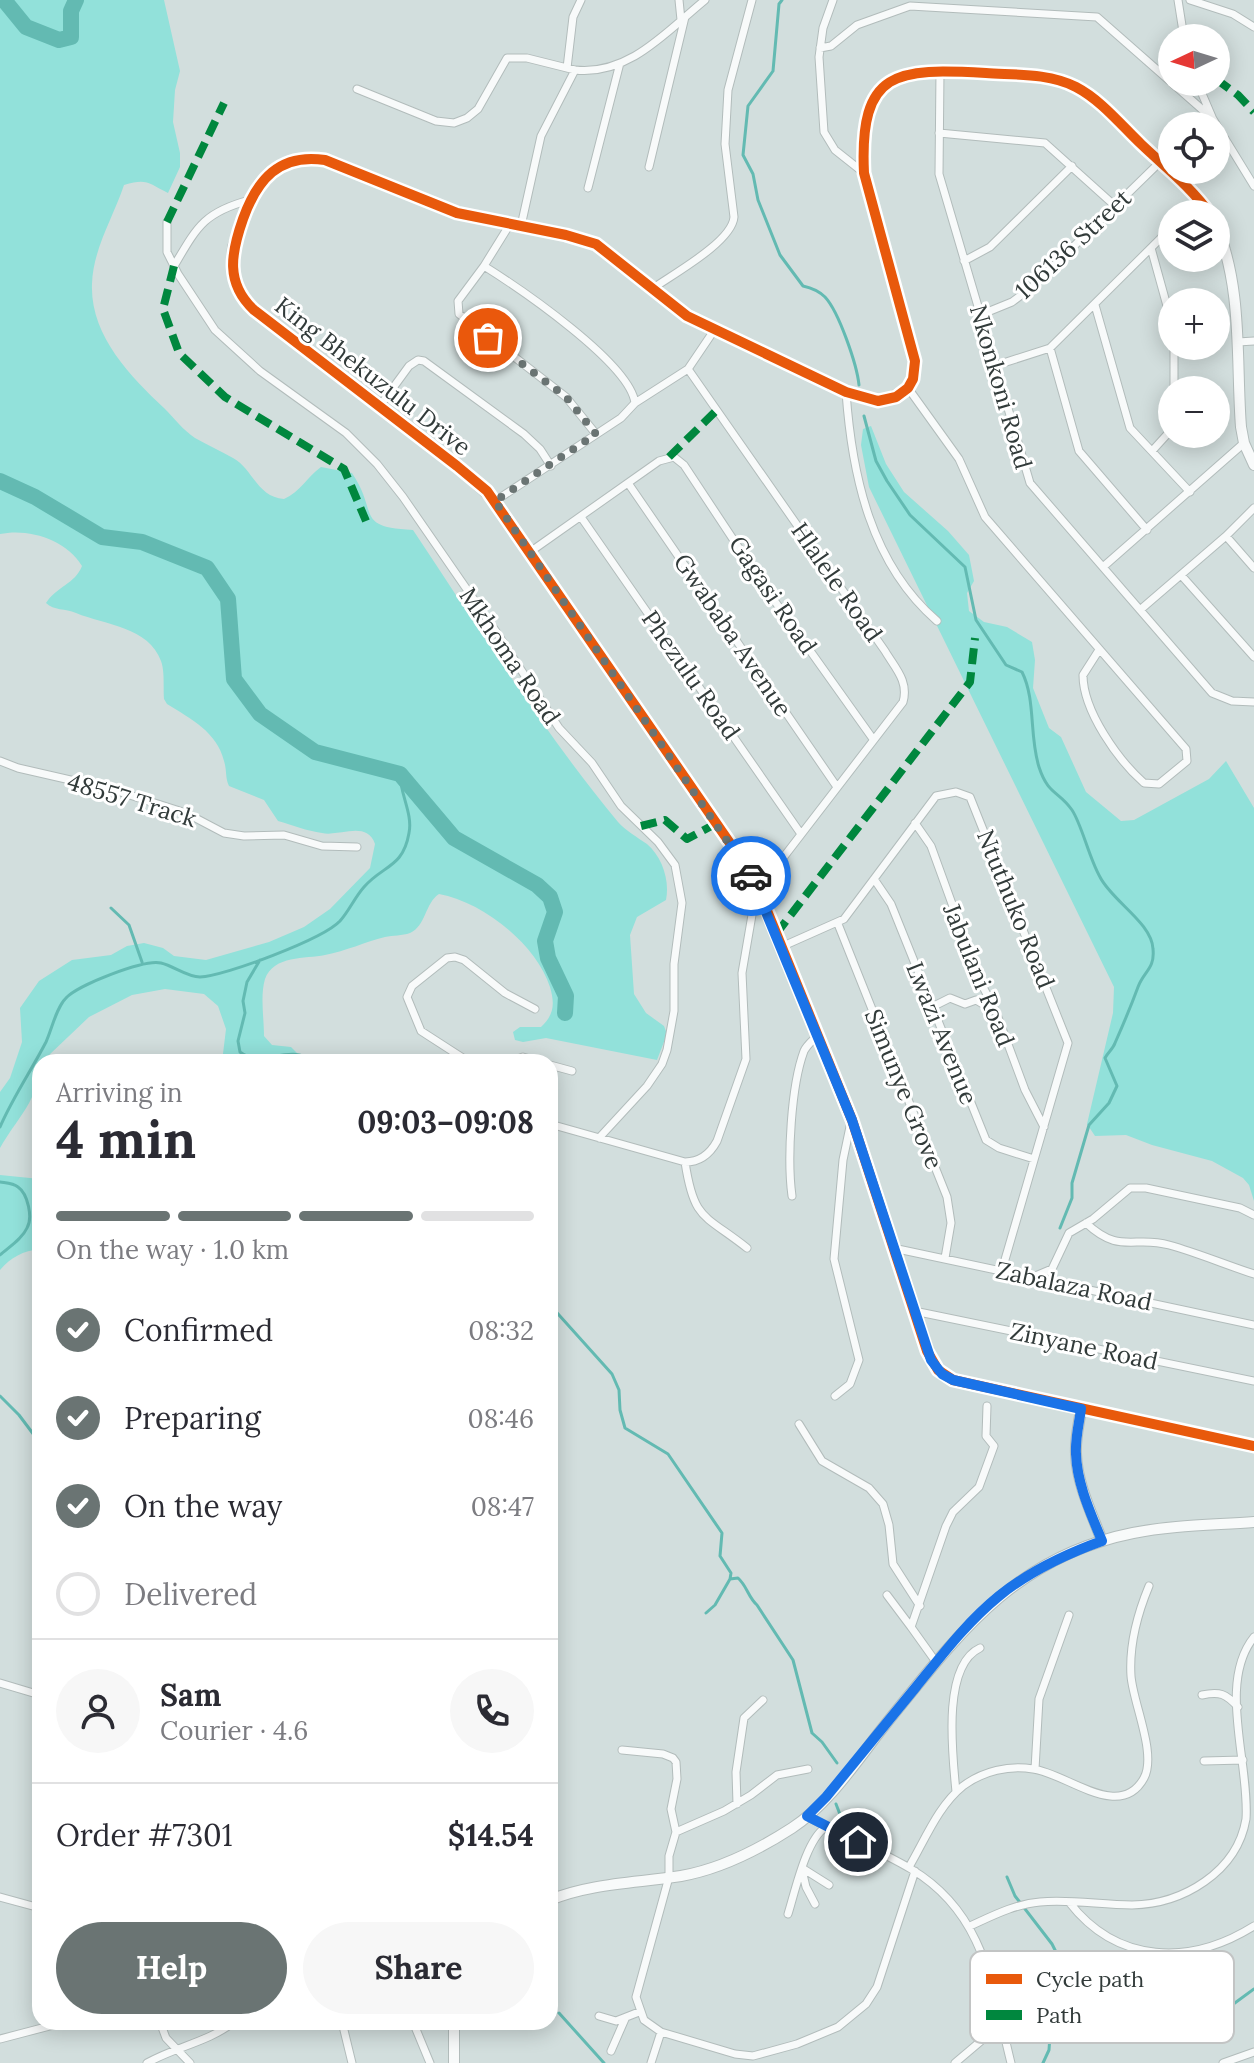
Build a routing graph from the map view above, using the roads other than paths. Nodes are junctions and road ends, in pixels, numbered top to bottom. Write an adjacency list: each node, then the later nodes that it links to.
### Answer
1 (581, 0): 13 (street)
2 (679, 0): 8 (street)
3 (705, 0): 8 (street)
4 (752, 0): 39 (street)
5 (833, 0): 11 (street)
6 (1178, 0): 9 (street)
7 (1190, 0): 10 (street)
8 (683, 19): 12 (street); 22 (street)
9 (1182, 24)
10 (1254, 27)
11 (820, 48): 16 (street); 23 (street)
12 (620, 63): 13 (street); 26 (street)
13 (571, 69): 15 (street); 31 (street)
14 (940, 71): 17 (street, Nkonkoni Road); 19 (street); 23 (street)
15 (357, 89)
16 (1205, 112)
17 (939, 133): 21 (street); 34 (street, Nkonkoni Road)
18 (1230, 147): 25 (street)
19 (1158, 160)
20 (1158, 164): 29 (street, 106136 Street)
21 (1072, 166): 29 (street); 34 (street)
22 (649, 167)
23 (864, 173): 48 (street)
24 (1183, 184): 28 (street)
25 (1254, 186)
26 (588, 188)
27 (250, 200): 31 (street, King Bhekuzulu Drive); 35 (street); 51 (street, King Bhekuzulu Drive)
28 (1199, 200)
29 (1114, 205): 41 (street, 106136 Street)
30 (167, 222): 35 (street, Mkhoma Road)
31 (515, 225): 36 (street); 39 (street, King Bhekuzulu Drive)
32 (1158, 241): 33 (street)
33 (1151, 248): 38 (street); 40 (street)
34 (964, 261): 41 (street, Nkonkoni Road)
35 (174, 266): 94 (street, Mkhoma Road)
36 (484, 266): 50 (street); 52 (street)
37 (1228, 272): 44 (street)
38 (1162, 288)
39 (652, 289): 42 (street, King Bhekuzulu Drive)
40 (1095, 305): 45 (street); 55 (street)
41 (980, 315): 46 (street, Nkonkoni Road)
42 (715, 329): 47 (street); 49 (street, King Bhekuzulu Drive)
43 (1254, 341): 44 (street)
44 (1238, 342): 53 (street)
45 (1050, 348): 46 (street); 63 (street)
46 (994, 366): 66 (street, Nkonkoni Road)
47 (688, 369): 50 (street); 74 (street, Hlalele Road)
48 (908, 388): 49 (street, King Bhekuzulu Drive); 71 (street)
49 (846, 392): 70 (street)
50 (635, 403): 52 (street)
51 (379, 407): 57 (street); 60 (street, King Bhekuzulu Drive)
52 (596, 434): 57 (street)
53 (1244, 443): 56 (street); 59 (street)
54 (1158, 444): 55 (street)
55 (1152, 451): 59 (street)
56 (1254, 465)
57 (551, 466): 60 (street)
58 (628, 483): 62 (street); 74 (street, Gagasi Road); 76 (street, Gwababa Avenue)
59 (1190, 492): 63 (street)
60 (495, 501): 65 (street, King Bhekuzulu Drive)
61 (1254, 508): 64 (street)
62 (581, 517): 65 (street); 78 (street, Phezulu Road)
63 (1147, 530): 66 (street)
64 (1226, 536): 67 (street); 68 (street)
65 (530, 552): 81 (street, King Bhekuzulu Drive)
66 (1103, 567): 69 (street, Nkonkoni Road)
67 (1254, 568)
68 (1181, 575): 69 (street); 72 (street)
69 (1140, 610): 73 (street, Nkonkoni Road)
70 (937, 621)
71 (1099, 650): 71 (street)
72 (1254, 657)
73 (1254, 702)
74 (873, 739): 76 (street, Hlalele Road)
75 (0, 761): 79 (street, 48557 Track)
76 (837, 787): 78 (street, Hlalele Road)
77 (915, 823): 80 (street, Ntuthuko Road); 86 (street, Jabulani Road); 93 (street, Ntuthuko Road)
78 (801, 834): 81 (street, Hlalele Road)
79 (357, 847)
80 (874, 879): 82 (street, Ntuthuko Road); 84 (street, Lwazi Avenue)
81 (757, 886): 83 (street, King Bhekuzulu Drive); 96 (street)
82 (838, 924): 83 (street, Ntuthuko Road); 102 (street, Simunye Grove)
83 (781, 947): 87 (street, King Bhekuzulu Drive)
84 (932, 1007): 86 (street); 95 (street, Lwazi Avenue)
85 (535, 1009): 88 (street)
86 (996, 1012): 93 (street, Jabulani Road)
87 (816, 1037): 91 (street, King Bhekuzulu Drive); 97 (street)
88 (457, 1054)
89 (558, 1067): 90 (street)
90 (572, 1071)
91 (852, 1120): 101 (street, King Bhekuzulu Drive); 109 (street)
92 (558, 1126): 94 (street)
93 (1044, 1127): 95 (street, Ntuthuko Road)
94 (599, 1138): 96 (street)
95 (1034, 1159): 103 (street, Ntuthuko Road)
96 (685, 1162): 100 (street)
97 (792, 1196)
98 (1254, 1215): 99 (street)
99 (1086, 1223): 104 (street); 105 (street)
100 (747, 1248)
101 (893, 1248): 102 (street, Zabalaza Road); 106 (street, King Bhekuzulu Drive)
102 (945, 1258): 103 (street, Zabalaza Road)
103 (1002, 1270): 105 (street, Zabalaza Road)
104 (1254, 1274)
105 (1033, 1277): 107 (street, Zabalaza Road)
106 (914, 1311): 108 (street, Zinyane Road); 111 (street, King Bhekuzulu Drive)
107 (1254, 1325)
108 (1254, 1381)
109 (835, 1396)
110 (987, 1406): 119 (street)
111 (1081, 1409): 114 (street); 116 (street)
112 (799, 1424): 119 (street)
113 (1254, 1436): 114 (street)
114 (1253, 1446)
115 (1254, 1522): 116 (street)
116 (1102, 1541): 124 (street)
117 (1149, 1586): 134 (street)
118 (887, 1595): 121 (street)
119 (920, 1606): 121 (street)
120 (1069, 1615): 134 (street)
121 (911, 1627): 124 (street)
122 (1254, 1637): 129 (street)
123 (980, 1648): 135 (street)
124 (936, 1662): 137 (street)
125 (0, 1683): 126 (street)
126 (32, 1693)
127 (1202, 1695): 129 (street)
128 (763, 1700): 136 (street)
129 (1238, 1707): 131 (street)
130 (622, 1750): 139 (street)
131 (1243, 1760): 132 (street); 146 (street)
132 (1204, 1761)
133 (808, 1769): 136 (street)
134 (1035, 1769): 135 (street)
135 (956, 1792): 141 (street)
136 (737, 1804): 139 (street)
137 (807, 1816): 138 (street); 142 (street)
138 (826, 1827): 140 (street); 141 (street)
139 (676, 1832): 142 (street)
140 (802, 1868): 143 (street); 147 (street); 149 (street)
141 (912, 1869): 150 (street); 164 (street)
142 (669, 1877): 145 (street); 155 (street)
143 (829, 1885)
144 (0, 1897): 148 (street)
145 (558, 1897)
146 (1069, 1902): 150 (street); 153 (street)
147 (815, 1904)
148 (32, 1906)
149 (788, 1914)
150 (970, 1926): 152 (street)
151 (1254, 1926): 154 (street)
152 (981, 1951)
153 (1142, 1951)
154 (1192, 1951)
155 (639, 2012): 157 (street); 164 (street)
156 (599, 2016): 157 (street)
157 (625, 2019): 169 (street)
158 (34, 2030): 165 (street)
159 (163, 2030): 168 (street)
160 (222, 2030): 168 (street)
161 (344, 2030): 174 (street)
162 (416, 2030): 175 (street)
163 (454, 2030): 176 (street)
164 (661, 2032): 177 (street)
165 (0, 2039)
166 (979, 2043): 178 (street)
167 (1006, 2043): 179 (street)
168 (177, 2048): 172 (street); 173 (street)
169 (611, 2051)
170 (1254, 2052): 171 (street)
171 (1247, 2060): 180 (street)
172 (147, 2063)
173 (190, 2063)
174 (352, 2063)
175 (430, 2063)
176 (454, 2063)
177 (651, 2063)
178 (955, 2063)
179 (1011, 2063)
180 (1223, 2063)

